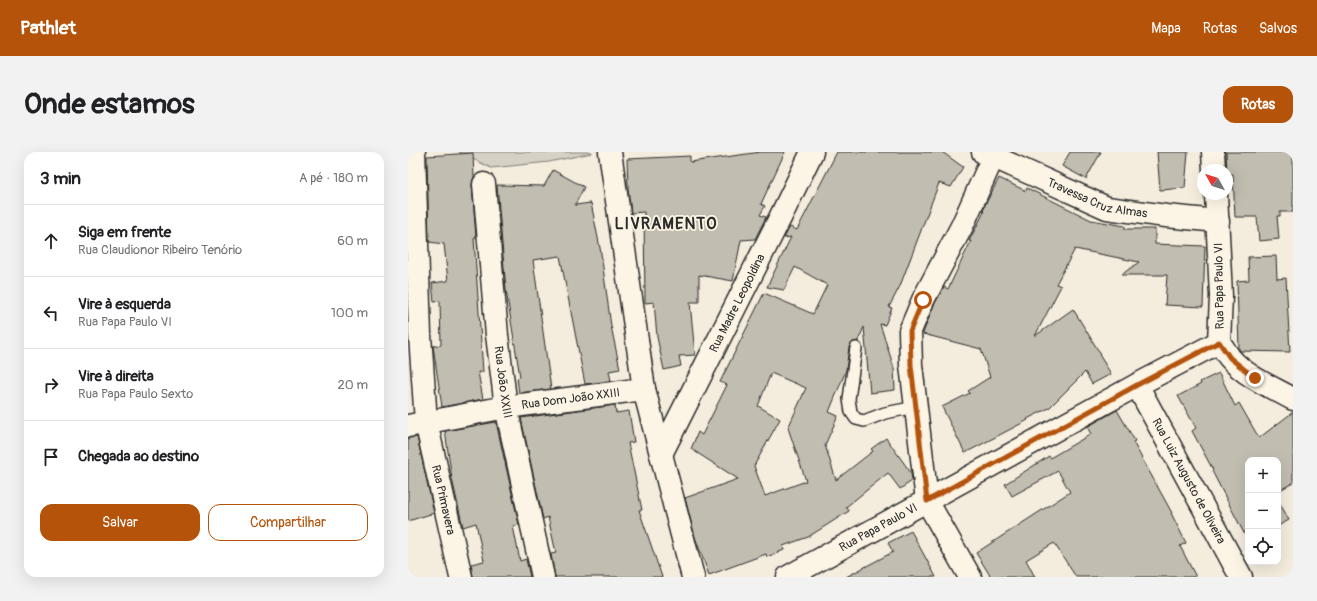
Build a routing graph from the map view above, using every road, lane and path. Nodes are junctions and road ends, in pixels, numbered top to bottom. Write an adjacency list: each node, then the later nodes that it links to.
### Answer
1 (414, 152): 17 (street, Rua Primavera)
2 (610, 152): 13 (street)
3 (812, 152): 18 (street, Rua Madre Leopoldina)
4 (1213, 152): 6 (street)
5 (988, 154): 9 (street, Travessa Cruz Almas); 15 (street)
6 (1214, 164)
7 (484, 184): 16 (street, Rua João XXIII)
8 (1216, 200): 9 (street, Rua Papa Paulo VI)
9 (1218, 221): 10 (street, Rua Papa Paulo VI)
10 (1219, 342): 12 (street, Rua Papa Paulo VI); 14 (street)
11 (856, 348): 15 (lane)
12 (1137, 385): 19 (street, Rua Papa Paulo VI); 25 (street, Rua Luiz Augusto de Oliveira)
13 (644, 389): 16 (street, Rua Dom João XXIII); 18 (street)
14 (1293, 399)
15 (916, 407): 19 (street)
16 (506, 408): 17 (street, Rua Dom João XXIII); 21 (street, Rua João XXIII)
17 (417, 424): 20 (street, Rua Primavera)
18 (661, 454): 22 (street)
19 (927, 501): 23 (street, Rua Papa Paulo VI); 24 (street)
20 (461, 577)
21 (543, 577)
22 (692, 577)
23 (788, 577)
24 (970, 577)
25 (1241, 577)

